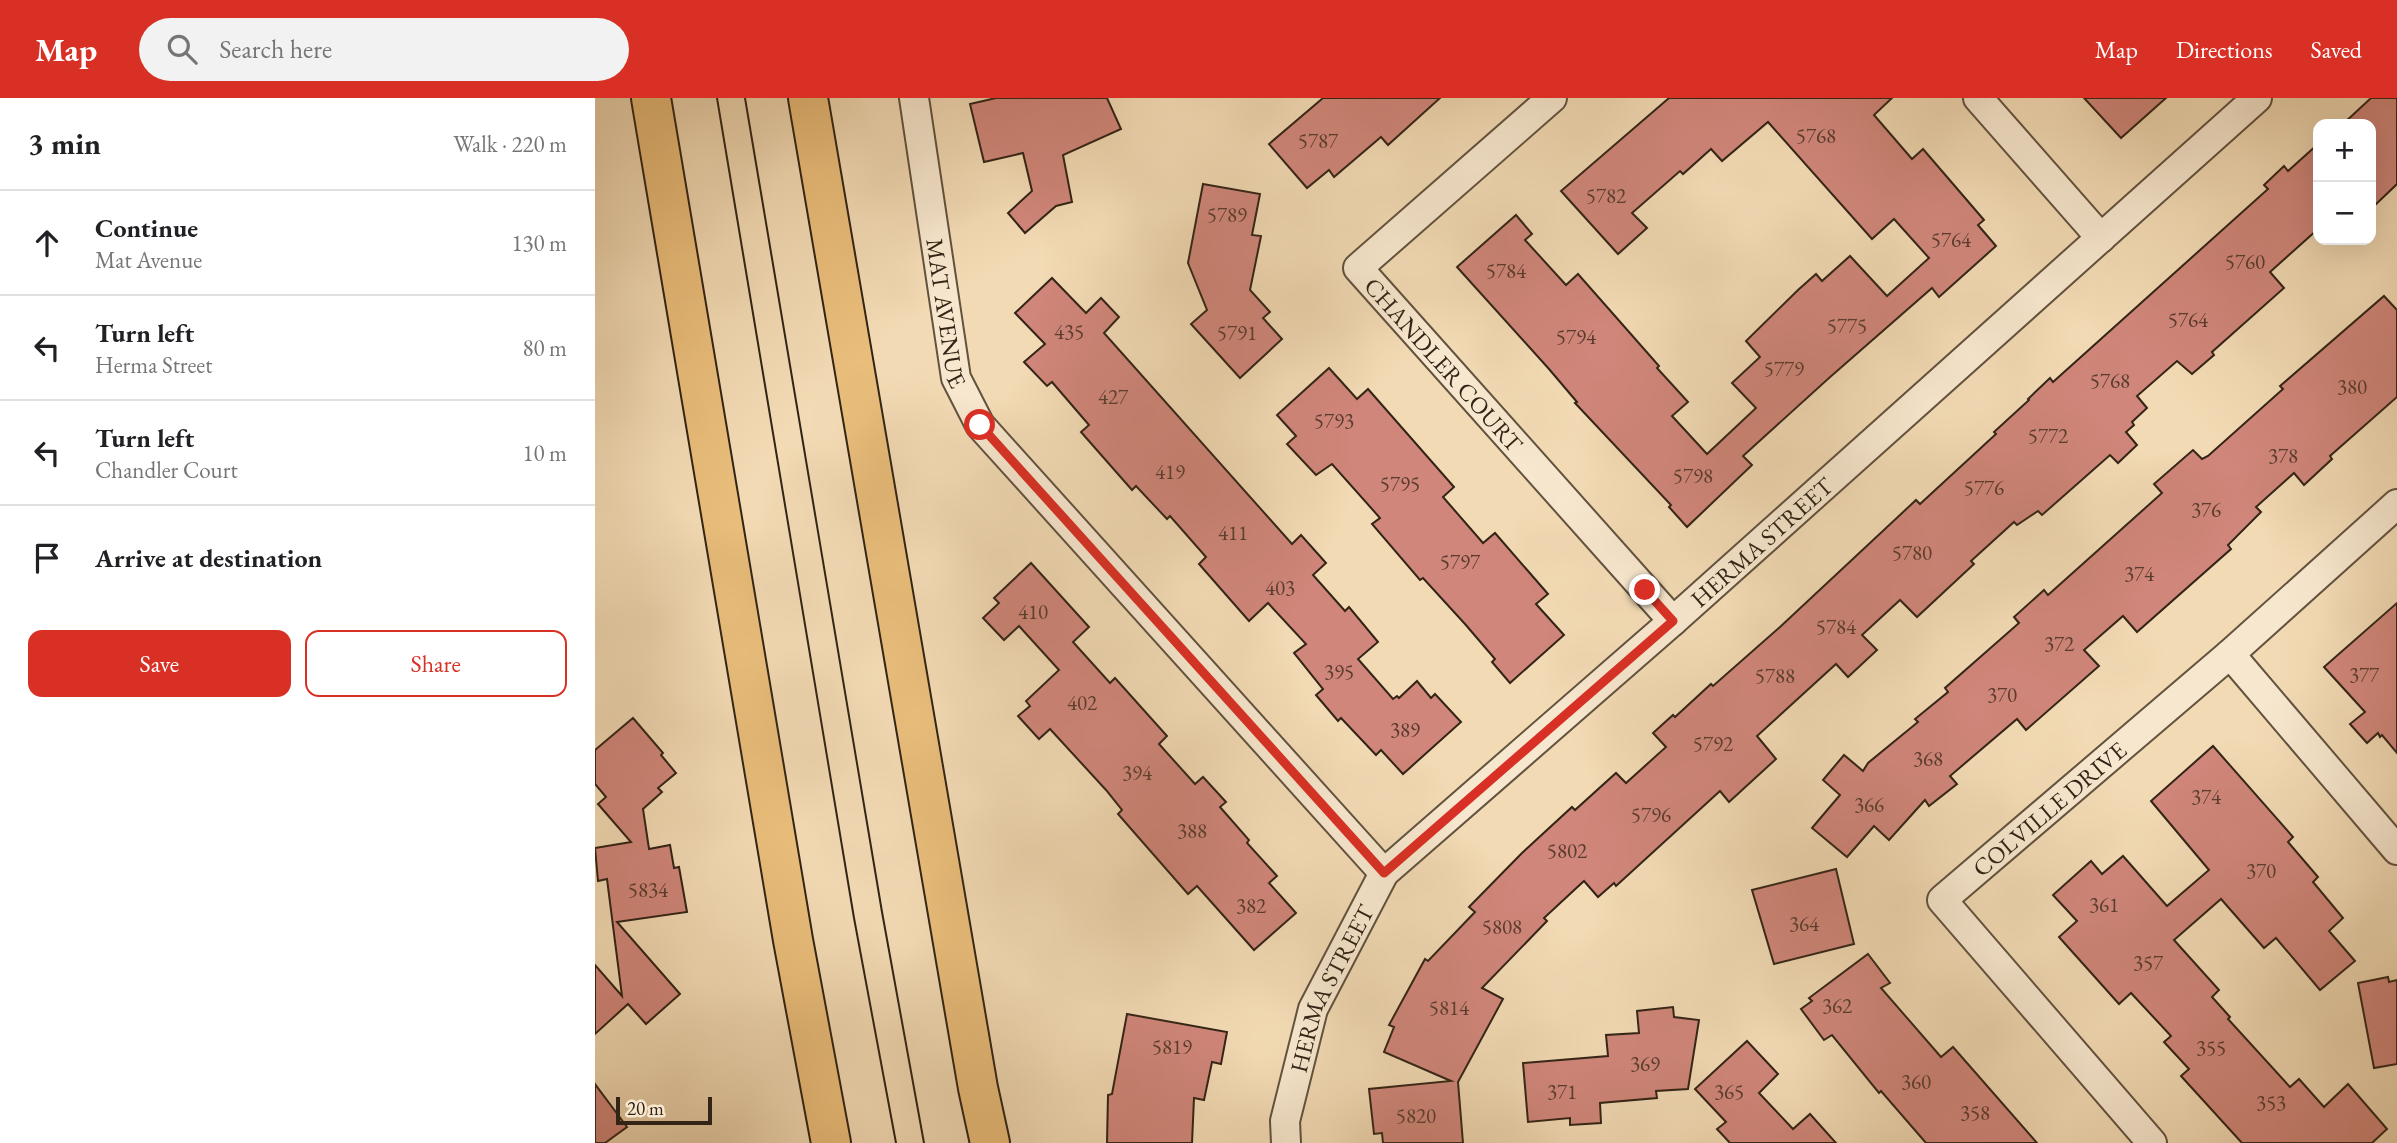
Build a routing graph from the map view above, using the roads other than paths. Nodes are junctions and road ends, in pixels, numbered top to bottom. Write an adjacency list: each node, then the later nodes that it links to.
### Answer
1 (651, 98): 13 (highway)
2 (808, 98): 14 (highway)
3 (914, 98): 12 (street, MAT AVENUE)
4 (1552, 98): 9 (street, CHANDLER COURT)
5 (1977, 98): 7 (street)
6 (2257, 98): 7 (street, HERMA STREET)
7 (2101, 238): 9 (street, HERMA STREET)
8 (2397, 504): 10 (street, COLVILLE DRIVE)
9 (1673, 621): 12 (street, HERMA STREET)
10 (2229, 654): 11 (street); 16 (street, COLVILLE DRIVE)
11 (2397, 850)
12 (1384, 873): 15 (street, HERMA STREET)
13 (831, 1143)
14 (990, 1143)
15 (1286, 1143)
16 (2152, 1143)

